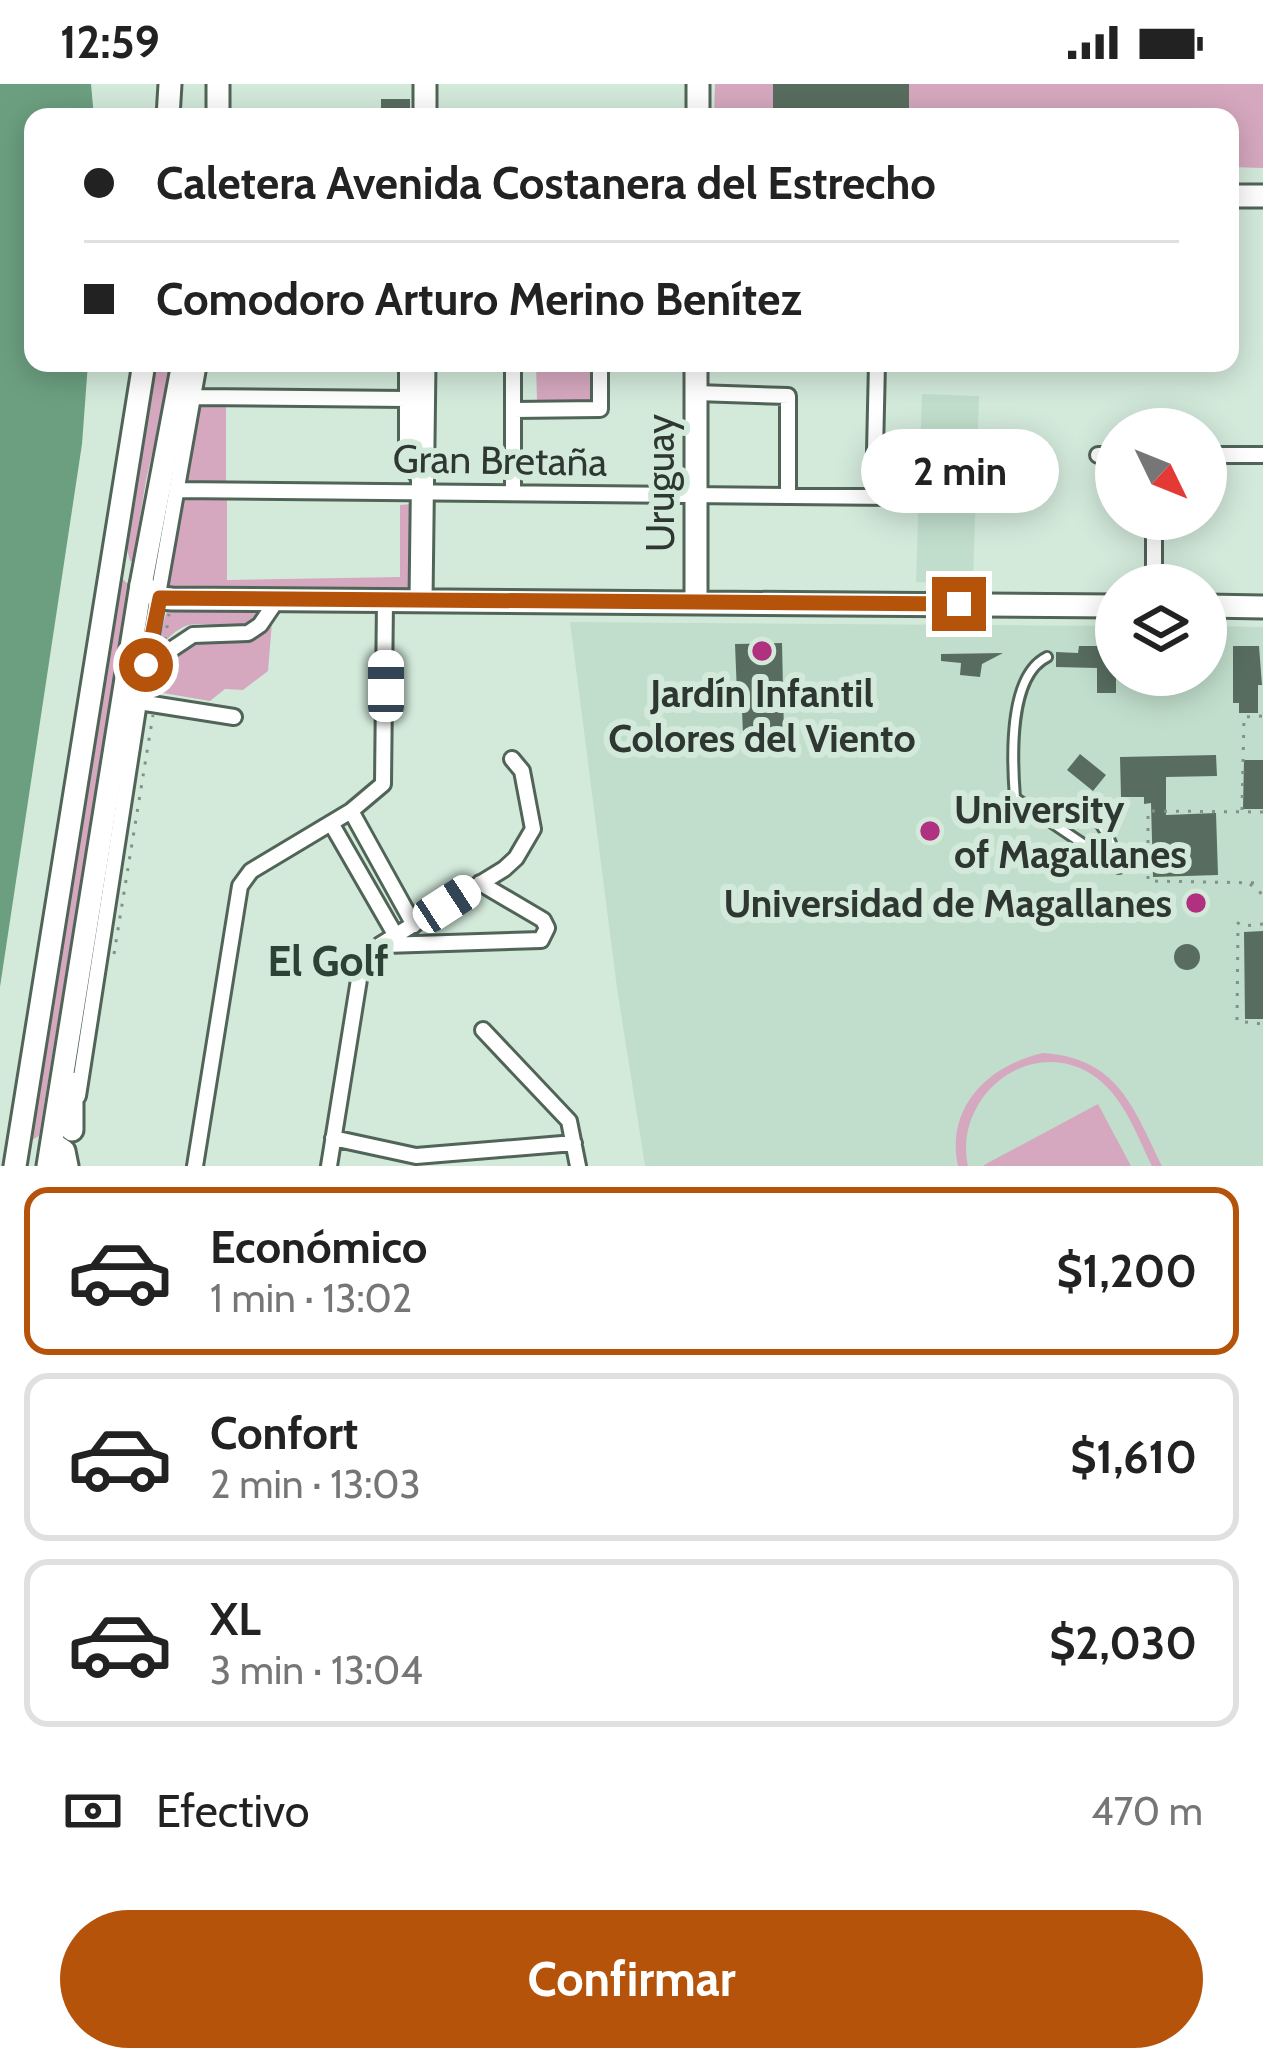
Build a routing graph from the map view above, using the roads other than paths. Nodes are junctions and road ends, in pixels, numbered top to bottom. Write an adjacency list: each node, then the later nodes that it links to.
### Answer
1 (143, 372): 23 (main road)
2 (181, 372): 24 (main road)
3 (198, 372): 11 (street)
4 (407, 372): 12 (street)
5 (424, 372): 16 (main road)
6 (513, 372): 13 (street)
7 (600, 372): 13 (street)
8 (696, 372): 10 (main road, Uruguay)
9 (877, 372): 21 (street)
10 (696, 393): 19 (main road, Uruguay); 20 (street)
11 (194, 397): 12 (street); 17 (street)
12 (407, 398): 16 (street)
13 (513, 410): 18 (street)
14 (1227, 455): 15 (street)
15 (1263, 455)
16 (423, 487): 17 (street, Gran Bretaña); 18 (street, Gran Bretaña); 28 (main road)
17 (176, 490): 25 (street)
18 (513, 494): 19 (street, Gran Bretaña)
19 (696, 495): 20 (street, Gran Bretaña); 29 (main road, Uruguay)
20 (788, 496): 21 (street, Gran Bretaña)
21 (874, 496): 22 (street, Gran Bretaña)
22 (895, 496)
23 (119, 531): 24 (main road); 51 (main road)
24 (141, 585): 25 (main road); 45 (main road)
25 (166, 599): 26 (main road); 35 (street)
26 (277, 600): 27 (main road); 33 (street)
27 (386, 600): 28 (main road); 38 (street)
28 (421, 600): 29 (main road)
29 (696, 602): 30 (main road)
30 (1095, 605)
31 (1227, 606): 32 (main road)
32 (1263, 607)
33 (163, 655)
34 (1047, 657): 39 (lane)
35 (147, 703): 36 (street); 47 (street)
36 (234, 717)
37 (512, 759): 41 (street)
38 (351, 811): 40 (street); 42 (street)
39 (1042, 817): 39 (lane)
40 (331, 823): 43 (street); 54 (street)
41 (480, 883): 42 (street); 44 (street)
42 (414, 925): 43 (street)
43 (396, 936): 44 (street)
44 (380, 945): 48 (street)
45 (72, 1019): 47 (main road); 49 (main road)
46 (483, 1030): 50 (street)
47 (72, 1130): 53 (street)
48 (333, 1138): 50 (street); 55 (street)
49 (52, 1143): 51 (main road); 52 (main road); 53 (main road)
50 (574, 1143): 56 (street)
51 (18, 1166)
52 (48, 1166)
53 (67, 1166)
54 (195, 1166)
55 (329, 1166)
56 (578, 1166)

